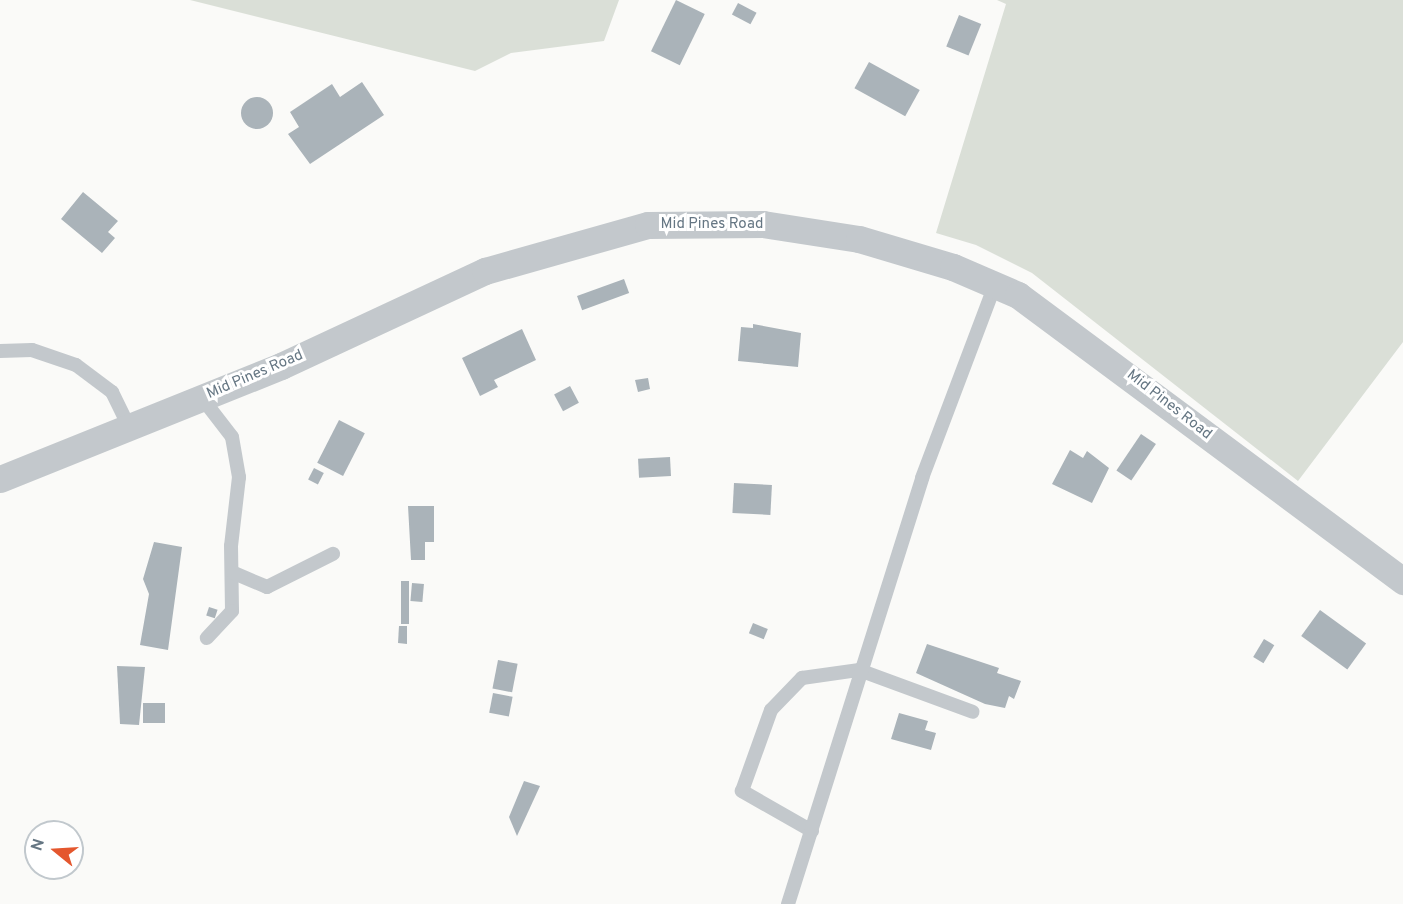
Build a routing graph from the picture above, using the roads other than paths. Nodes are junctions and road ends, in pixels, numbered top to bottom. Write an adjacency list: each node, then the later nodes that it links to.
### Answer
1 (996, 285): 3 (street, Mid Pines Road); 8 (street, Mid Pines Road); 10 (lane)
2 (0, 351): 4 (lane)
3 (202, 398): 4 (street, Mid Pines Road); 7 (lane)
4 (129, 427): 5 (street, Mid Pines Road)
5 (0, 479)
6 (333, 554): 7 (lane)
7 (234, 573): 9 (lane)
8 (1403, 581)
9 (207, 638)
10 (859, 670): 11 (lane); 12 (lane); 12 (lane)
11 (974, 712)
12 (812, 831): 13 (lane)
13 (788, 904)

